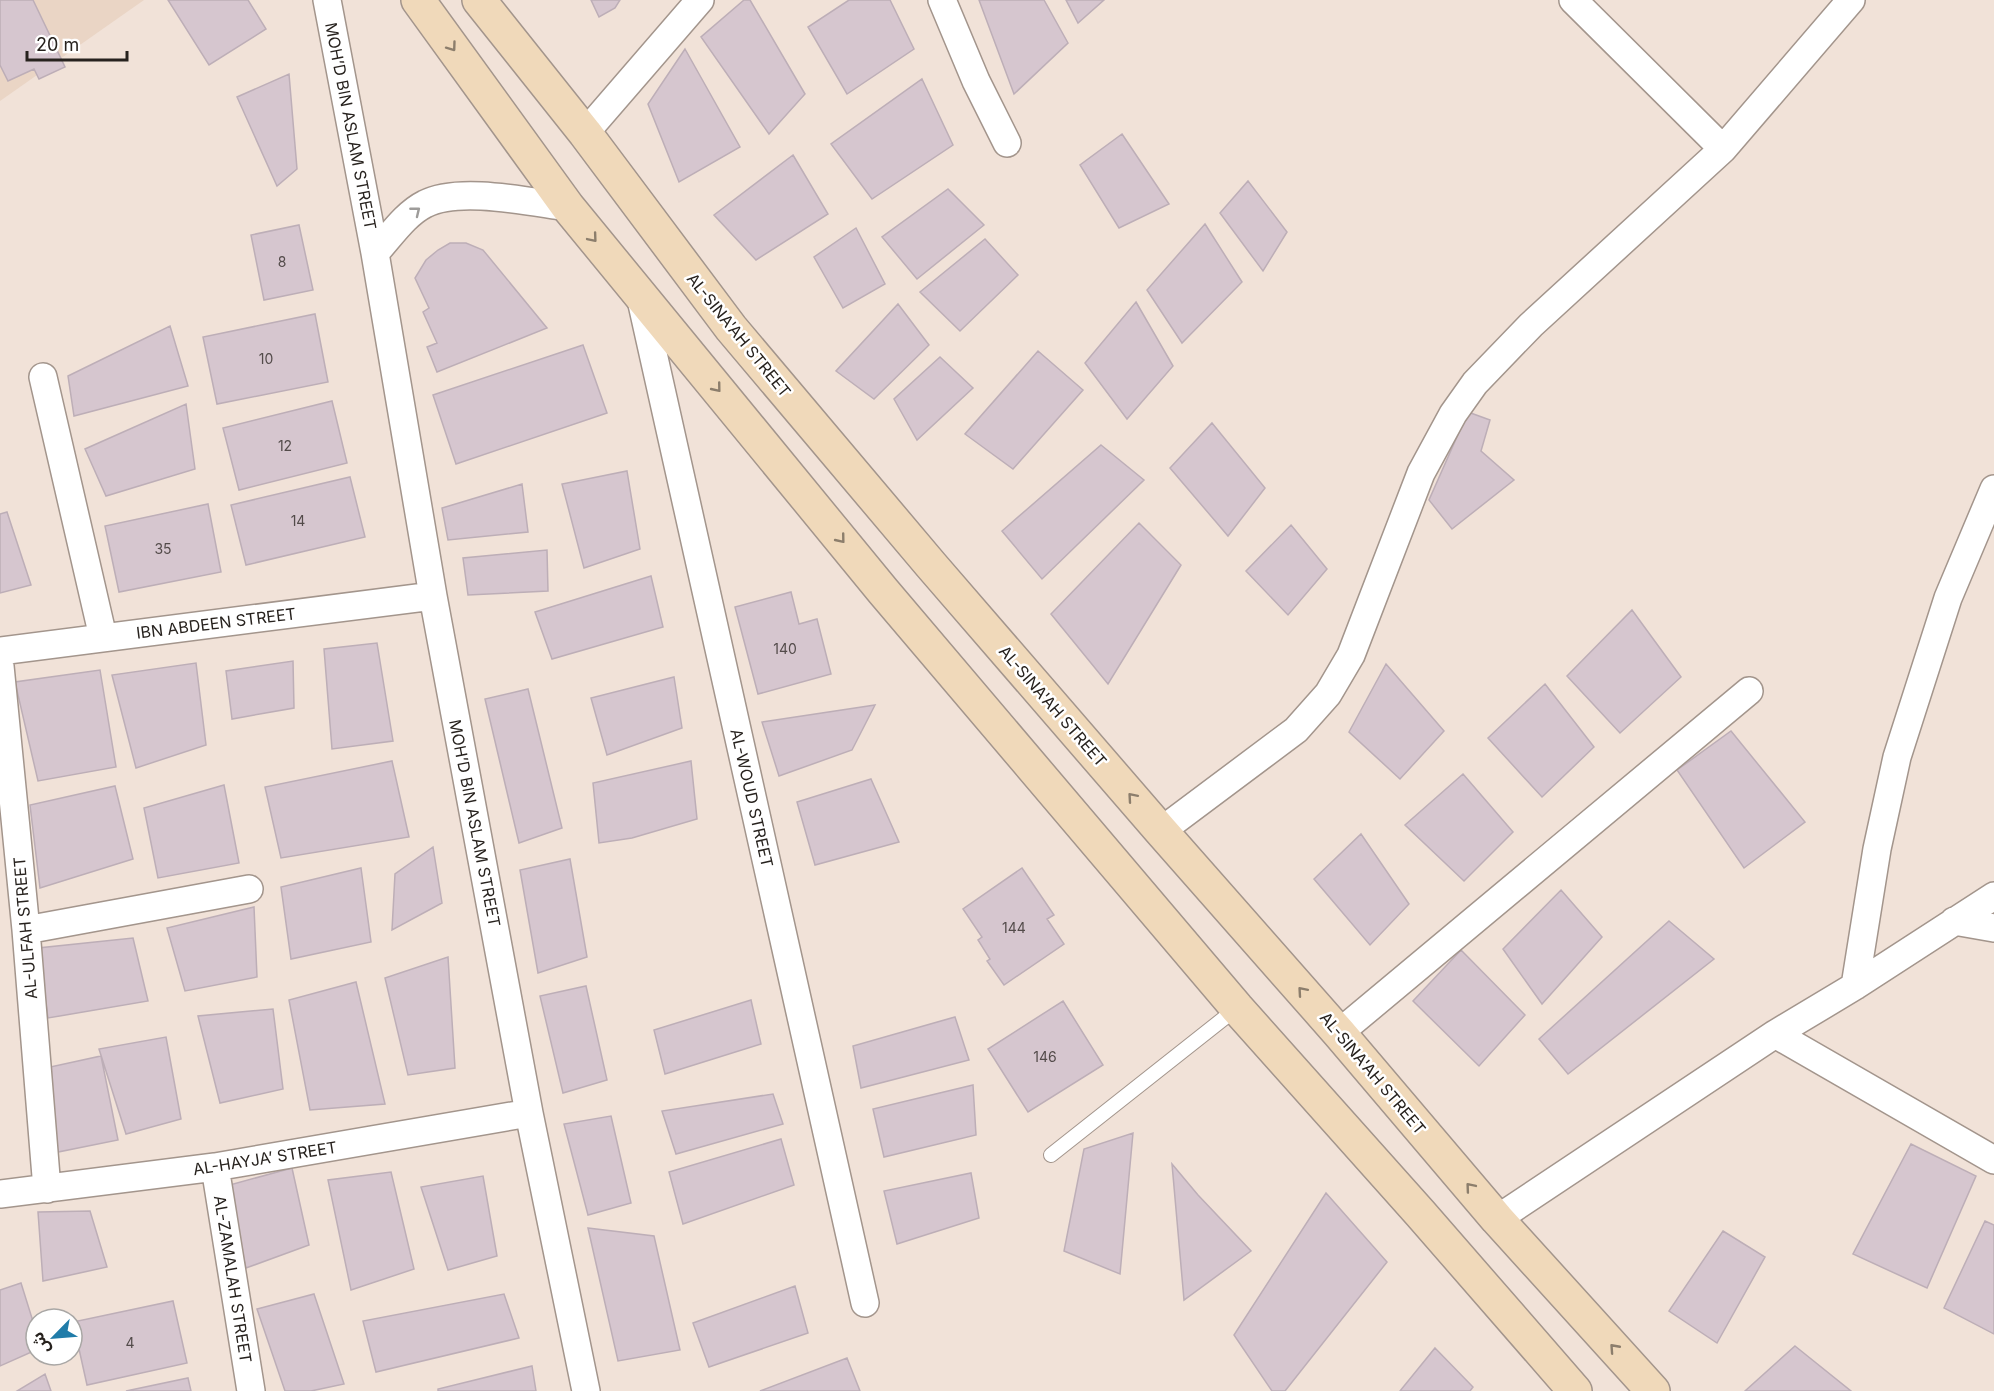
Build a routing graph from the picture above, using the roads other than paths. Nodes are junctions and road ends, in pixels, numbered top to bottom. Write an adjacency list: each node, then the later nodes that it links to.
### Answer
1 (327, 0): 12 (street, MOH’D BIN ASLAM STREET)
2 (418, 0): 11 (main road, one-way to 11)
3 (479, 0): 8 (main road, AL-SINA'AH STREET)
4 (700, 0): 8 (street)
5 (942, 0): 9 (street)
6 (1573, 0): 10 (street)
7 (1851, 0): 10 (street)
8 (585, 133): 21 (main road, AL-SINA'AH STREET, one-way to 8)
9 (1007, 143)
10 (1722, 149): 21 (street)
11 (568, 207): 12 (street, MOH’D BIN ASLAM STREET, one-way to 11); 13 (main road, one-way to 13)
12 (375, 253): 16 (street, MOH’D BIN ASLAM STREET)
13 (640, 294): 28 (main road, one-way to 28); 38 (street, AL-WOUD STREET)
14 (43, 377): 17 (street)
15 (1994, 489): 27 (street)
16 (433, 596): 17 (street, IBN ABDEEN STREET); 31 (street, MOH’D BIN ASLAM STREET)
17 (103, 637): 18 (street, IBN ABDEEN STREET)
18 (0, 651)
19 (0, 666): 26 (street, AL-ULFAH STREET)
20 (1749, 691): 29 (street)
21 (1161, 831): 29 (main road, AL-SINA'AH STREET, one-way to 21)
22 (249, 889): 26 (street)
23 (1994, 896): 24 (street)
24 (1954, 921): 25 (street); 27 (street)
25 (1994, 928)
26 (26, 930): 35 (street, AL-ULFAH STREET)
27 (1855, 986): 30 (street)
28 (1238, 1008): 32 (lane); 41 (main road)
29 (1339, 1033): 37 (main road, AL-SINA'AH STREET, one-way to 29)
30 (1775, 1034): 33 (street); 37 (street)
31 (529, 1113): 34 (street, AL-HAYJA’ STREET); 40 (street, MOH’D BIN ASLAM STREET)
32 (1051, 1155)
33 (1994, 1160)
34 (215, 1167): 35 (street, AL-HAYJA’ STREET); 39 (street, AL-ZAMALAH STREET)
35 (46, 1189): 36 (street, AL-HAYJA’ STREET)
36 (0, 1194)
37 (1497, 1219): 42 (main road, AL-SINA'AH STREET, one-way to 37)
38 (865, 1303)
39 (250, 1391)
40 (586, 1391)
41 (1575, 1391)
42 (1653, 1391)

